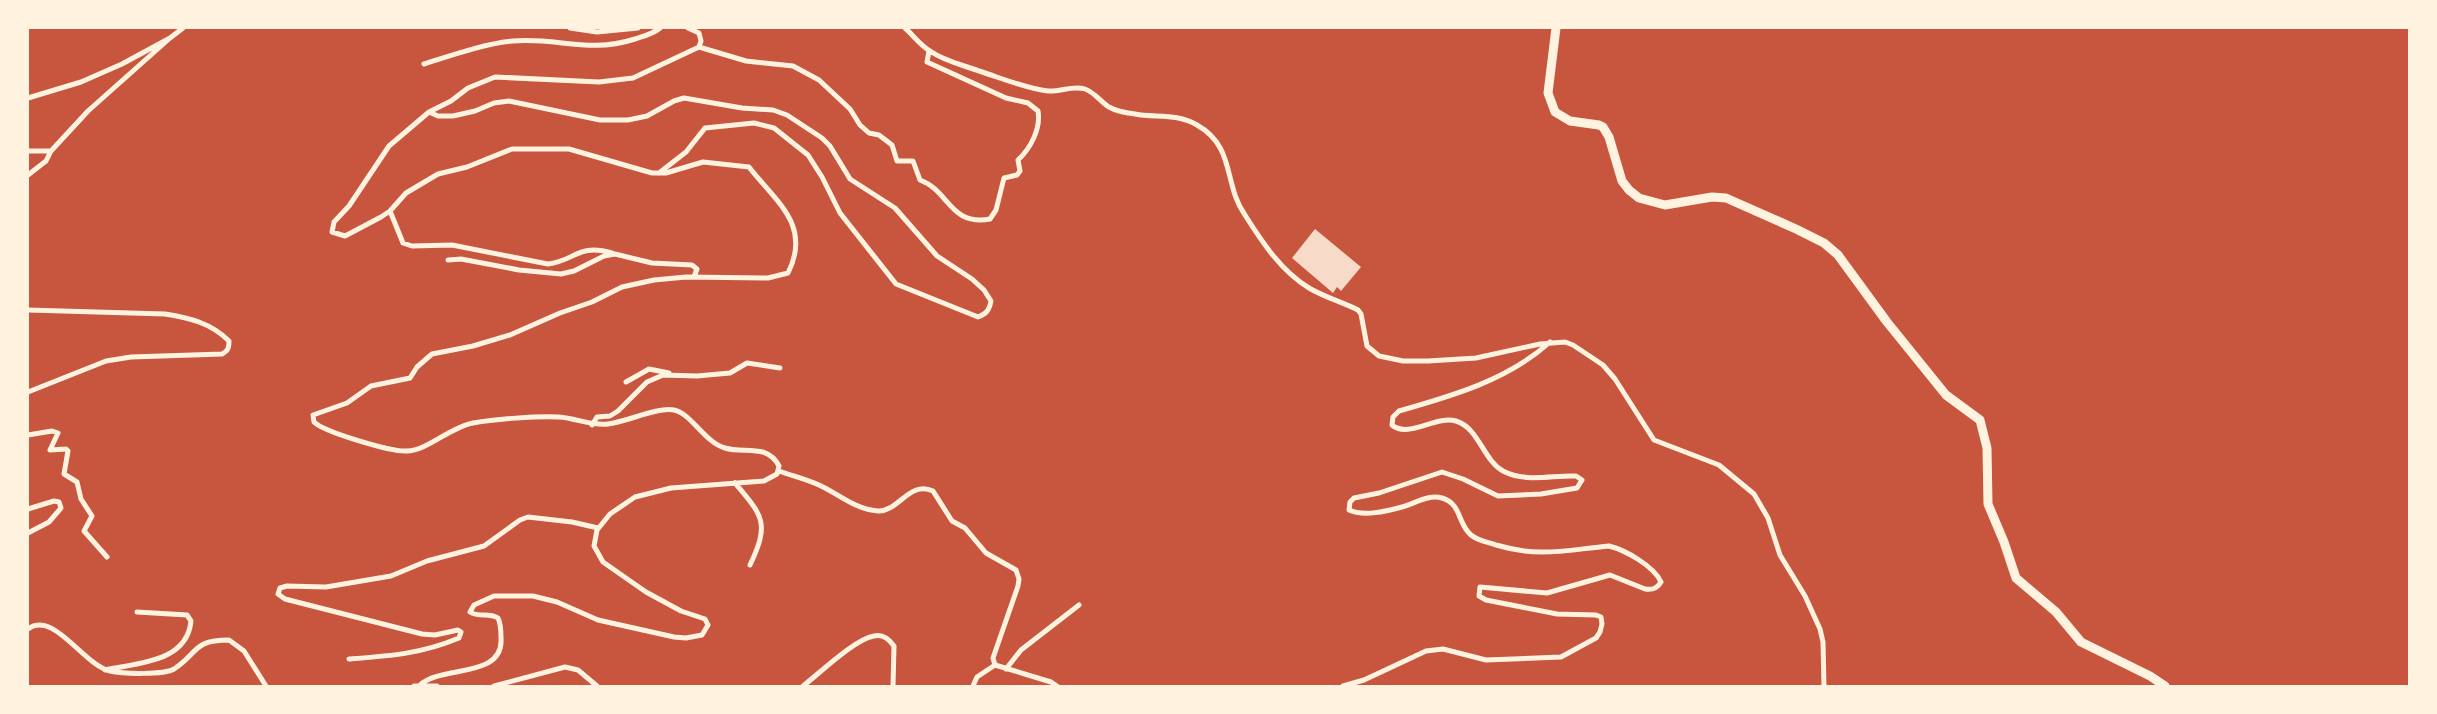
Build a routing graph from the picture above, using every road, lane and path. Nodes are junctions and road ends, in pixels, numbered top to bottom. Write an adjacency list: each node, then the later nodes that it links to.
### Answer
1 (183, 28): 8 (street)
2 (570, 28): 3 (street)
3 (638, 28)
4 (660, 28): 11 (street)
5 (688, 28): 9 (street)
6 (905, 28): 10 (street)
7 (1556, 28): 56 (highway)
8 (170, 38): 12 (street); 15 (street)
9 (699, 47): 10 (street); 13 (street)
10 (929, 51): 23 (street)
11 (424, 64)
12 (28, 98)
13 (429, 112): 16 (street); 18 (street)
14 (28, 151): 15 (street)
15 (51, 151): 17 (street)
16 (659, 173): 18 (street); 21 (street)
17 (28, 175)
18 (390, 211): 19 (street)
19 (615, 254): 20 (street); 21 (street)
20 (448, 260)
21 (694, 277): 28 (street)
22 (28, 310): 27 (street)
23 (1550, 342): 54 (street); 55 (street)
24 (780, 368): 25 (street)
25 (672, 374): 26 (street); 28 (street)
26 (626, 382)
27 (28, 392)
28 (592, 425): 30 (street)
29 (28, 435): 35 (street)
30 (779, 471): 31 (street); 41 (street)
31 (735, 483): 33 (street); 36 (street)
32 (28, 509): 34 (street)
33 (598, 528): 40 (street); 44 (street)
34 (28, 533)
35 (107, 557)
36 (750, 565)
37 (1078, 605): 42 (street)
38 (136, 612): 43 (street)
39 (28, 629): 43 (street)
40 (349, 659)
41 (995, 665): 42 (street); 52 (street)
42 (1006, 669): 53 (street)
43 (104, 670): 45 (street)
44 (420, 685): 46 (street); 47 (street)
45 (266, 686)
46 (414, 686)
47 (437, 686)
48 (494, 686): 49 (street)
49 (596, 686)
50 (803, 686): 51 (street)
51 (893, 686)
52 (973, 686)
53 (1057, 686)
54 (1343, 686)
55 (1824, 686)
56 (2165, 686)

